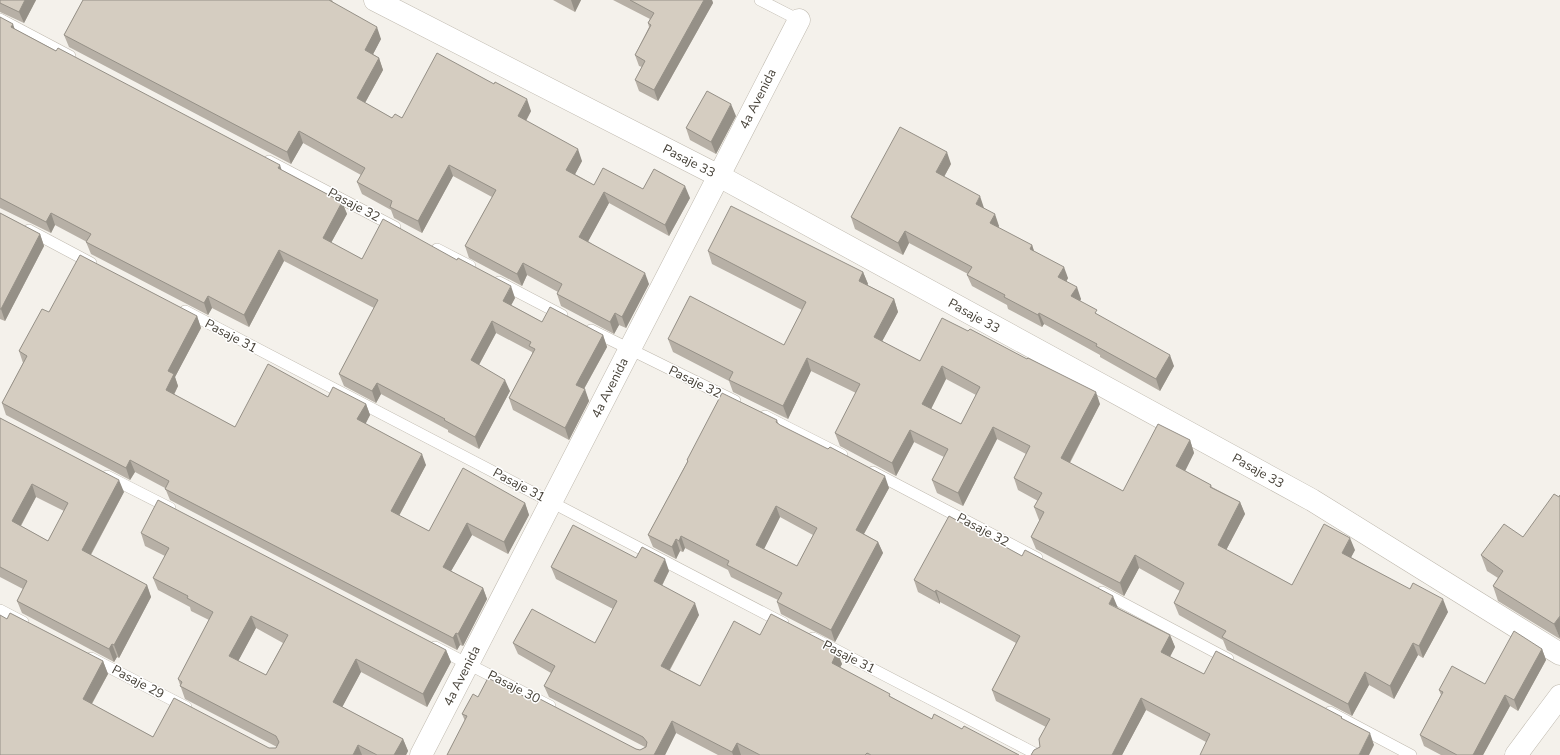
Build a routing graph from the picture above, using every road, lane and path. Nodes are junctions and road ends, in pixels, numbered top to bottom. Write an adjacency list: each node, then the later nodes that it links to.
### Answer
1 (375, 0): 7 (street, Pasaje 33)
2 (760, 0): 4 (lane)
3 (0, 19): 5 (lane)
4 (799, 20): 7 (street, 4a Avenida)
5 (78, 60)
6 (262, 157): 9 (lane, Pasaje 32)
7 (719, 176): 13 (street, 4a Avenida); 27 (street, Pasaje 33)
8 (21, 226): 11 (lane)
9 (403, 231)
10 (424, 242): 13 (lane, Pasaje 32)
11 (99, 267)
12 (177, 307): 17 (lane, Pasaje 31)
13 (629, 350): 14 (lane, Pasaje 32); 17 (street, 4a Avenida)
14 (744, 405)
15 (758, 412): 19 (lane, Pasaje 32)
16 (99, 471): 18 (lane)
17 (551, 503): 22 (lane, Pasaje 31); 29 (street, 4a Avenida)
18 (177, 512)
19 (1047, 564)
20 (1089, 586): 28 (lane)
21 (0, 610): 23 (lane)
22 (790, 626)
23 (35, 628)
24 (804, 634): 35 (lane, Pasaje 31)
25 (426, 641): 29 (lane, Pasaje 30)
26 (83, 653): 32 (lane, Pasaje 29)
27 (1560, 654)
28 (1236, 663)
29 (468, 664): 33 (lane, Pasaje 30); 34 (street, 4a Avenida)
30 (1560, 696): 37 (street)
31 (1320, 707): 36 (lane)
32 (194, 711)
33 (560, 711)
34 (422, 755)
35 (1038, 755)
36 (1411, 755)
37 (1516, 755)

